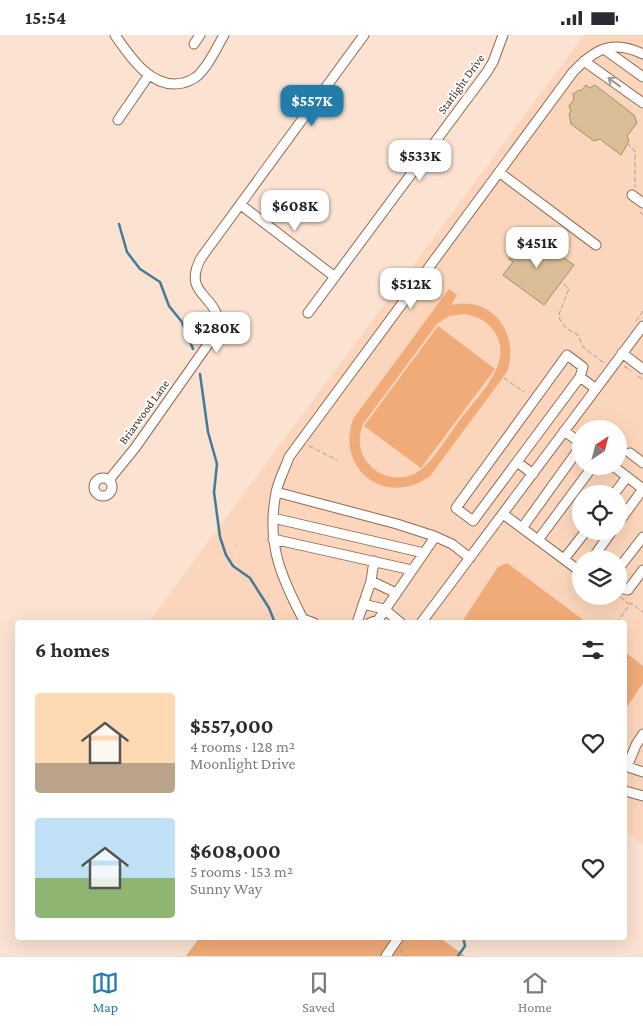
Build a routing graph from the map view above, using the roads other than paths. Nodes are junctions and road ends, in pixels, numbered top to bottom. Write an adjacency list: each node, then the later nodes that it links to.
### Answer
1 (115, 35): 10 (street)
2 (200, 35): 6 (street)
3 (224, 35): 10 (street)
4 (364, 35): 17 (street)
5 (503, 35): 19 (street, Starlight Drive)
6 (194, 44)
7 (604, 49): 8 (street); 9 (street); 11 (street)
8 (643, 54)
9 (584, 61): 12 (street, one-way to 9); 14 (street)
10 (149, 75): 13 (street)
11 (643, 77)
12 (643, 103)
13 (118, 120)
14 (499, 172): 18 (street); 39 (street)
15 (633, 196): 16 (street)
16 (643, 203)
17 (241, 205): 19 (street); 36 (street, Briarwood Lane)
18 (596, 245)
19 (335, 277): 20 (street, Starlight Drive)
20 (308, 313)
21 (643, 326): 22 (street)
22 (622, 353): 23 (street); 25 (street)
23 (643, 369)
24 (580, 377): 25 (street); 30 (street); 30 (street)
25 (596, 389): 26 (street)
26 (564, 431): 27 (street); 32 (street)
27 (572, 438)
28 (630, 453): 31 (street)
29 (572, 458): 43 (street)
30 (517, 462): 32 (street)
31 (643, 463)
32 (533, 474): 41 (street)
33 (586, 475): 47 (street)
34 (624, 475): 35 (street)
35 (627, 477): 37 (street); 38 (street)
36 (109, 481)
37 (621, 485)
38 (643, 489): 40 (street)
39 (276, 492): 42 (street); 44 (street)
40 (627, 511)
41 (504, 513): 43 (street); 50 (street)
42 (273, 517): 46 (street); 49 (street)
43 (522, 528): 47 (street)
44 (435, 537): 49 (street); 50 (street)
45 (643, 537): 51 (street)
46 (273, 539): 53 (street); 62 (street)
47 (538, 540): 52 (street)
48 (579, 540): 52 (street)
49 (424, 553): 55 (street)
50 (470, 558): 66 (street)
51 (627, 558)
52 (564, 559): 54 (street)
53 (374, 561): 55 (street); 57 (street)
54 (572, 565)
55 (412, 570): 59 (street)
56 (643, 571): 58 (street)
57 (370, 581): 59 (street); 60 (street)
58 (627, 590)
59 (396, 593): 61 (street)
60 (363, 604): 61 (street); 63 (street)
61 (384, 609): 64 (street); 65 (street)
62 (306, 620)
63 (358, 620)
64 (378, 620)
65 (397, 620)
66 (423, 620)
67 (643, 734): 68 (street)
68 (627, 765)
69 (627, 767): 70 (street)
70 (643, 772)
71 (627, 792): 72 (street)
72 (643, 796)
73 (397, 940): 74 (street)
74 (386, 956)

